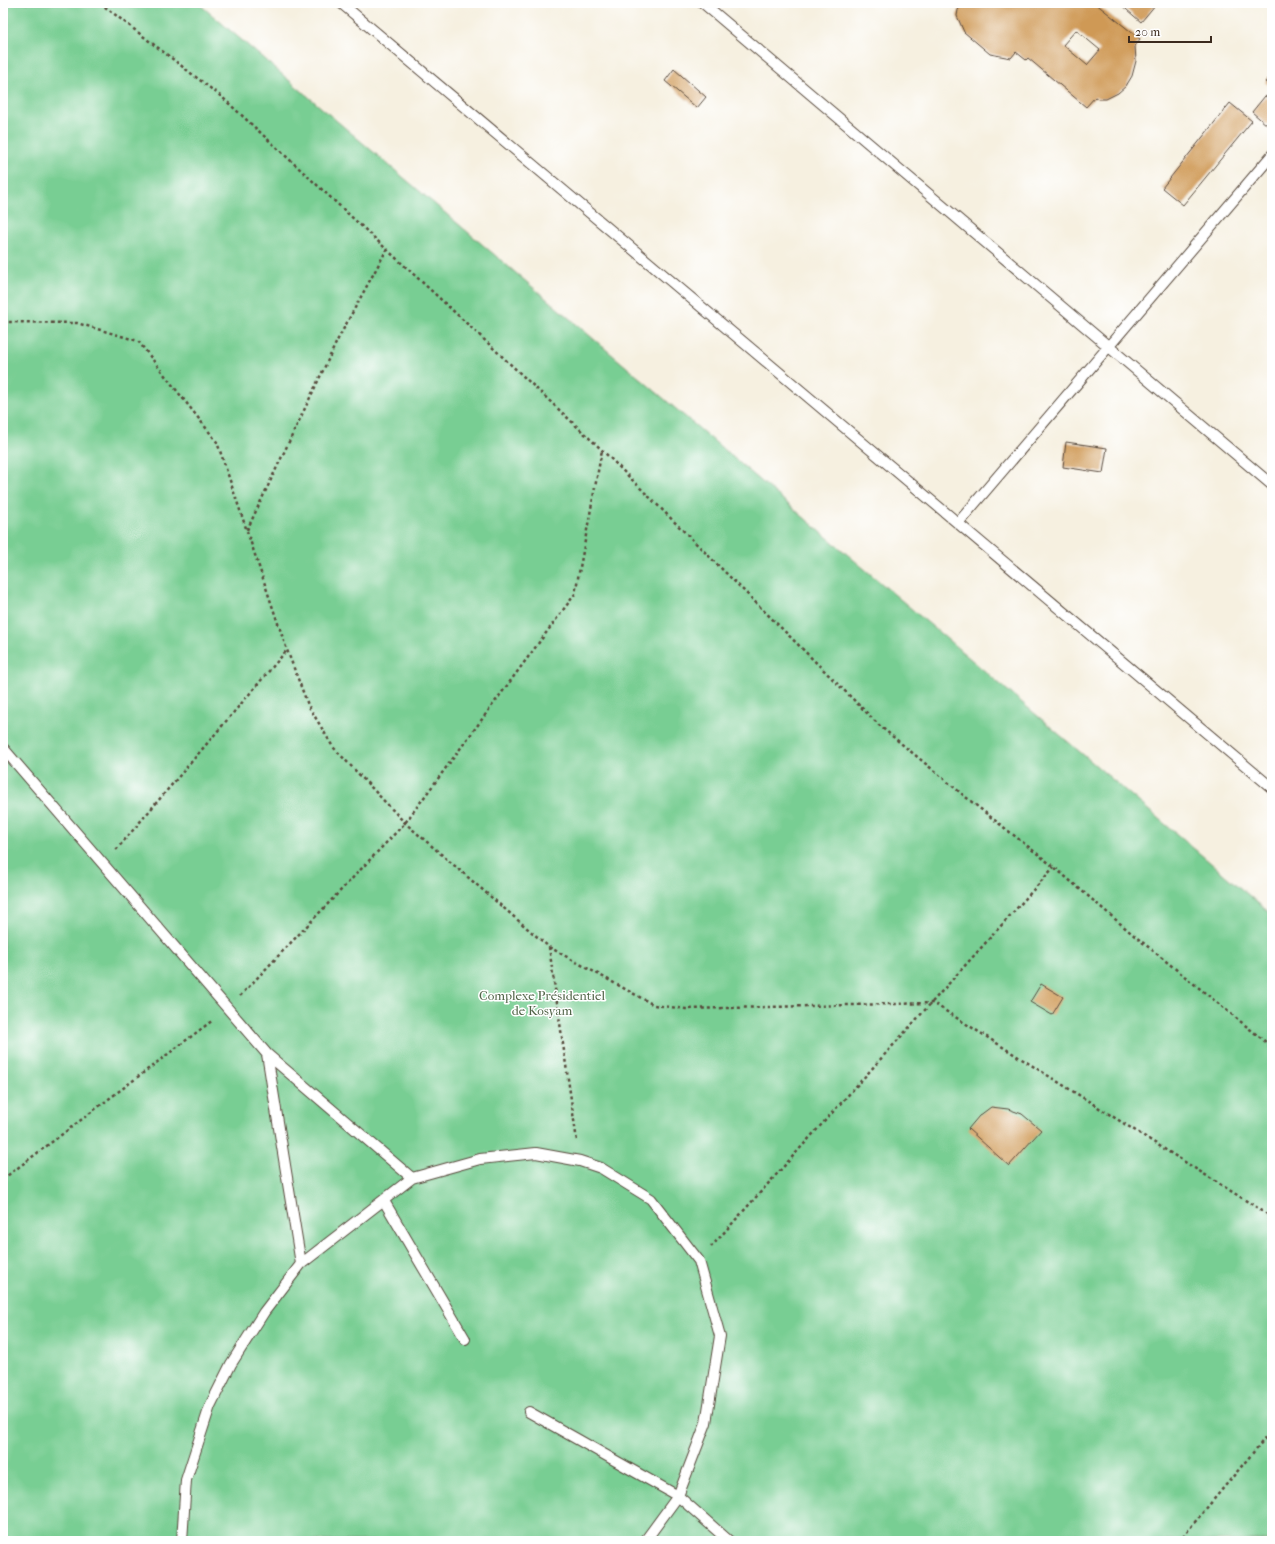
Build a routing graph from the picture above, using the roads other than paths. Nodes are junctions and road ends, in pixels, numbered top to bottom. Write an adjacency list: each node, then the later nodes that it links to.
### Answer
1 (341, 3): 6 (lane)
2 (703, 3): 4 (lane)
3 (1272, 155): 4 (lane)
4 (1109, 347): 5 (lane); 6 (lane)
5 (1272, 485)
6 (958, 523): 8 (lane)
7 (3, 748): 9 (lane)
8 (1272, 788)
9 (267, 1054): 10 (lane); 12 (lane)
10 (412, 1178): 11 (lane); 15 (lane)
11 (384, 1201): 12 (lane); 13 (lane)
12 (301, 1264): 16 (lane)
13 (465, 1339)
14 (529, 1412): 15 (lane)
15 (678, 1496): 17 (lane); 18 (lane)
16 (182, 1541)
17 (645, 1541)
18 (729, 1541)

